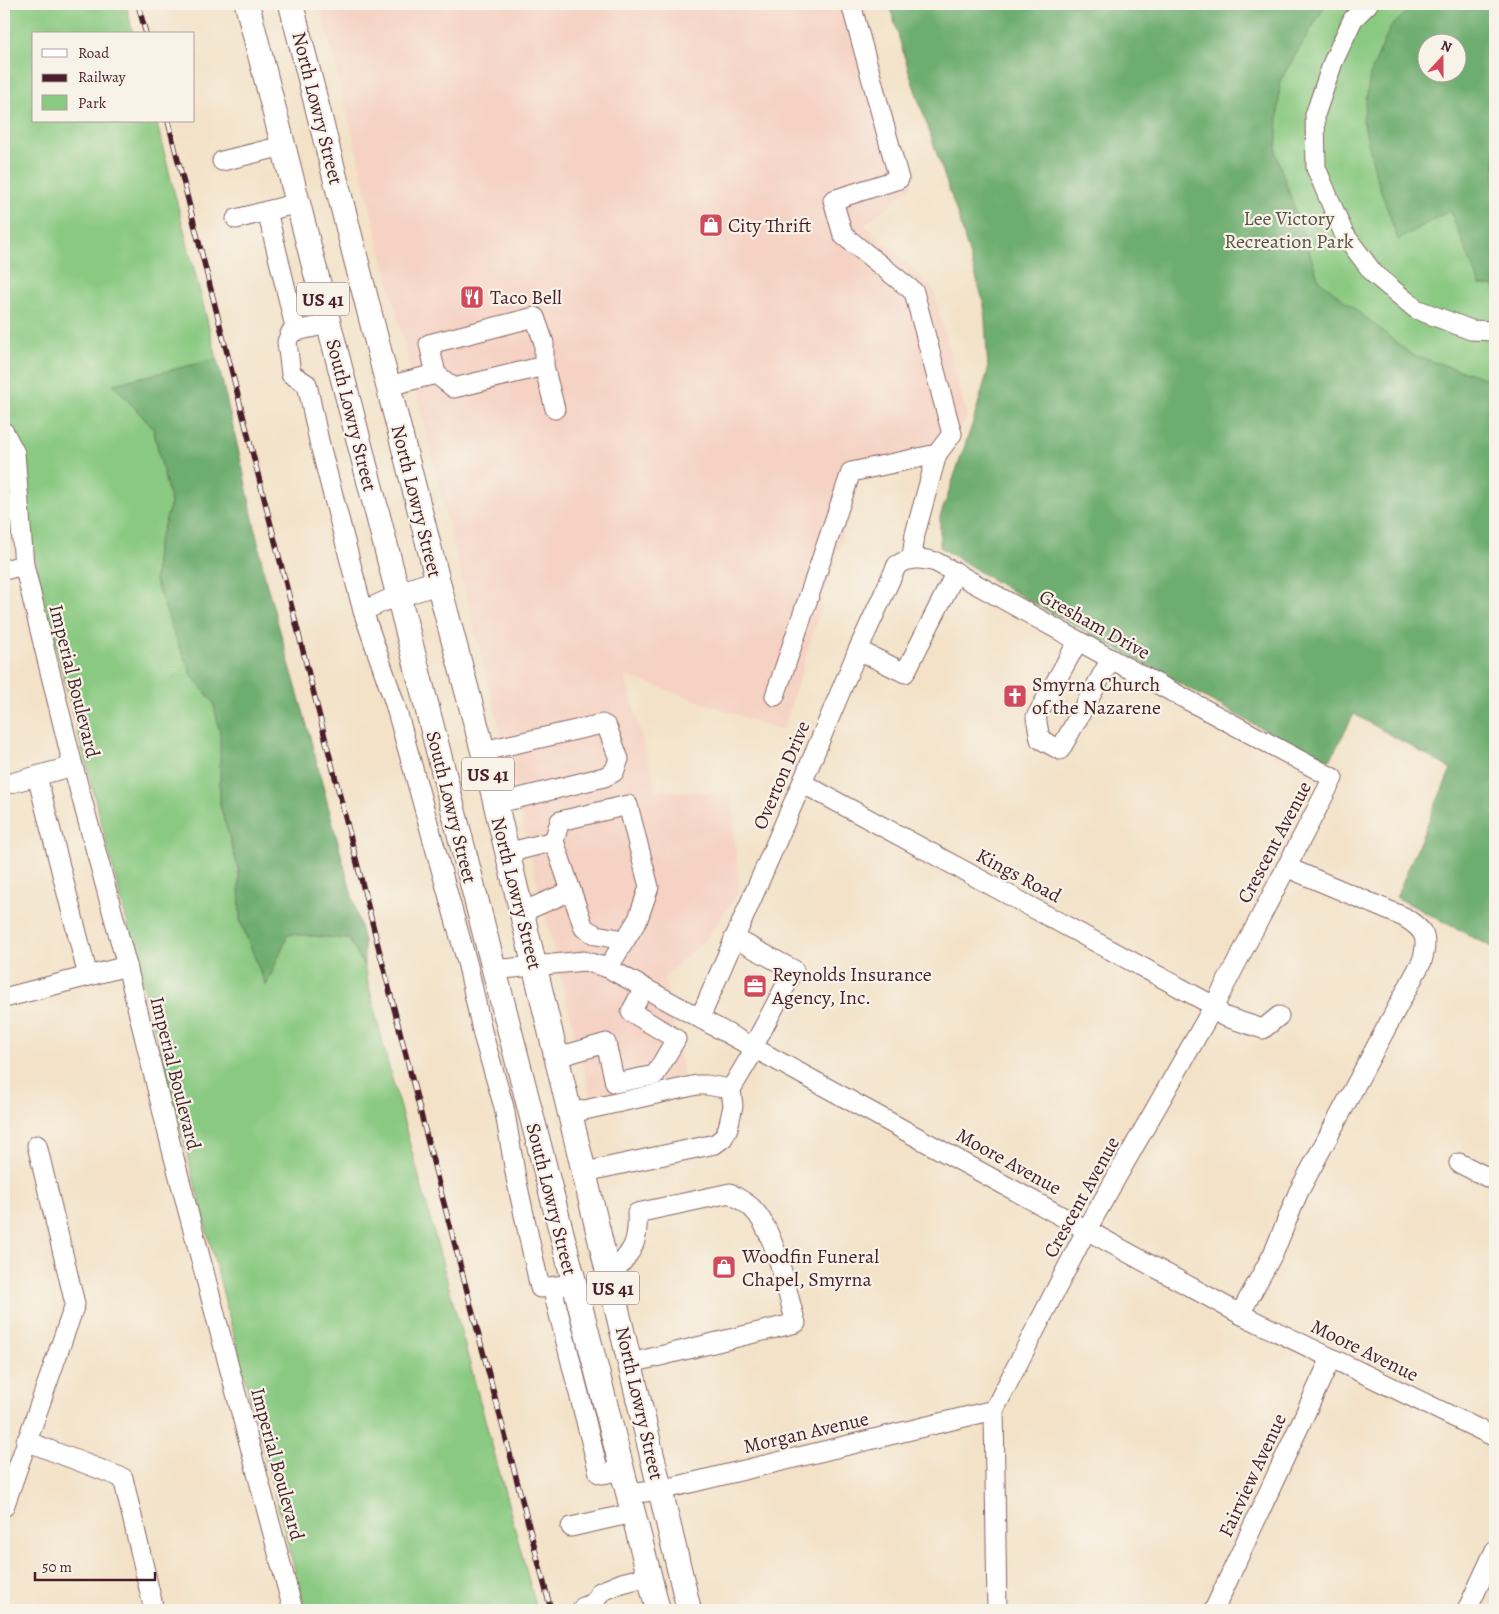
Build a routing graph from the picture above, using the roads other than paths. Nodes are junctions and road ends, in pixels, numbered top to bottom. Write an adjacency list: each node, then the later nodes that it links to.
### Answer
1 (247, 4): 5 (main road, South Lowry Street / US 41)
2 (291, 4): 15 (main road, North Lowry Street / US 41)
3 (850, 4): 18 (street)
4 (1368, 4): 12 (street)
5 (284, 146): 6 (street); 7 (main road, South Lowry Street / US 41)
6 (222, 162)
7 (298, 203): 8 (street); 10 (main road, South Lowry Street / US 41)
8 (267, 211): 9 (street); 11 (street)
9 (236, 219)
10 (329, 324): 11 (street); 24 (main road, South Lowry Street / US 41)
11 (296, 331): 25 (street)
12 (1495, 331)
13 (544, 366): 14 (street); 14 (street); 16 (street)
14 (436, 374): 15 (street)
15 (388, 386): 23 (main road, North Lowry Street / US 41)
16 (555, 408)
17 (4, 432): 20 (street, Imperial Boulevard)
18 (937, 454): 19 (street); 29 (street)
19 (912, 558): 22 (street, Gresham Drive); 27 (street, Overton Drive)
20 (24, 566): 21 (street); 31 (street, Imperial Boulevard)
21 (4, 570)
22 (956, 572): 26 (street, Gresham Drive); 27 (street)
23 (438, 582): 24 (main road); 30 (main road, North Lowry Street / US 41)
24 (398, 595): 25 (street); 47 (main road, South Lowry Street / US 41)
25 (363, 610): 62 (street)
26 (1078, 641): 28 (street, Gresham Drive); 28 (street)
27 (858, 650): 34 (street, Overton Drive)
28 (1111, 659): 33 (street, Gresham Drive)
29 (775, 696)
30 (483, 751): 36 (main road, North Lowry Street / US 41); 36 (street)
31 (73, 766): 32 (street); 44 (street, Imperial Boulevard)
32 (37, 776): 35 (street); 48 (street)
33 (1333, 778): 39 (street, Crescent Avenue)
34 (802, 783): 42 (street, Overton Drive); 51 (street, Kings Road)
35 (4, 785)
36 (495, 804): 38 (main road, North Lowry Street / US 41)
37 (554, 841): 38 (street); 40 (street); 43 (street)
38 (507, 853): 41 (main road, North Lowry Street / US 41)
39 (1286, 867): 51 (street, Crescent Avenue); 67 (street)
40 (571, 891): 41 (street); 43 (street)
41 (522, 912): 45 (main road, North Lowry Street / US 41)
42 (734, 938): 53 (street, Overton Drive); 54 (street)
43 (625, 940): 46 (street)
44 (127, 966): 48 (street); 81 (street, Imperial Boulevard)
45 (536, 966): 46 (street, Moore Avenue); 47 (street, Moore Avenue); 55 (main road, North Lowry Street / US 41)
46 (608, 968): 49 (street, Moore Avenue)
47 (493, 970): 61 (main road, South Lowry Street / US 41)
48 (88, 976): 50 (street)
49 (644, 988): 53 (street, Moore Avenue); 55 (street)
50 (4, 998)
51 (1214, 1006): 52 (street, Kings Road); 64 (street, Crescent Avenue)
52 (1279, 1016)
53 (700, 1018): 54 (street, Moore Avenue)
54 (754, 1048): 56 (street); 64 (street, Moore Avenue)
55 (558, 1057): 57 (main road, North Lowry Street / US 41)
56 (731, 1089): 57 (street); 60 (street)
57 (571, 1113): 60 (main road, North Lowry Street / US 41)
58 (37, 1145): 72 (street)
59 (1459, 1163): 63 (street)
60 (585, 1172): 65 (main road, North Lowry Street / US 41)
61 (546, 1175): 62 (street); 66 (main road, South Lowry Street / US 41)
62 (516, 1178): 66 (street)
63 (1495, 1181)
64 (1087, 1229): 67 (street, Moore Avenue); 70 (street, Crescent Avenue)
65 (610, 1276): 66 (main road); 69 (main road, North Lowry Street / US 41); 69 (street)
66 (563, 1286): 74 (main road, South Lowry Street / US 41)
67 (1240, 1314): 68 (street, Moore Avenue)
68 (1330, 1358): 71 (street, Moore Avenue); 85 (street, Fairview Avenue)
69 (631, 1364): 73 (main road, North Lowry Street / US 41)
70 (994, 1410): 73 (street, Morgan Avenue); 84 (street, Crescent Avenue)
71 (1495, 1437)
72 (26, 1441): 75 (street); 80 (street)
73 (661, 1490): 74 (street, Morgan Avenue); 83 (main road, North Lowry Street / US 41)
74 (630, 1503): 76 (street, Morgan Avenue); 78 (main road, South Lowry Street / US 41)
75 (4, 1507)
76 (571, 1527)
77 (1495, 1550): 86 (street)
78 (649, 1576): 79 (street); 82 (main road, South Lowry Street / US 41)
79 (583, 1607)
80 (154, 1610)
81 (294, 1610)
82 (658, 1610)
83 (689, 1610)
84 (997, 1610)
85 (1214, 1610)
86 (1467, 1610)

